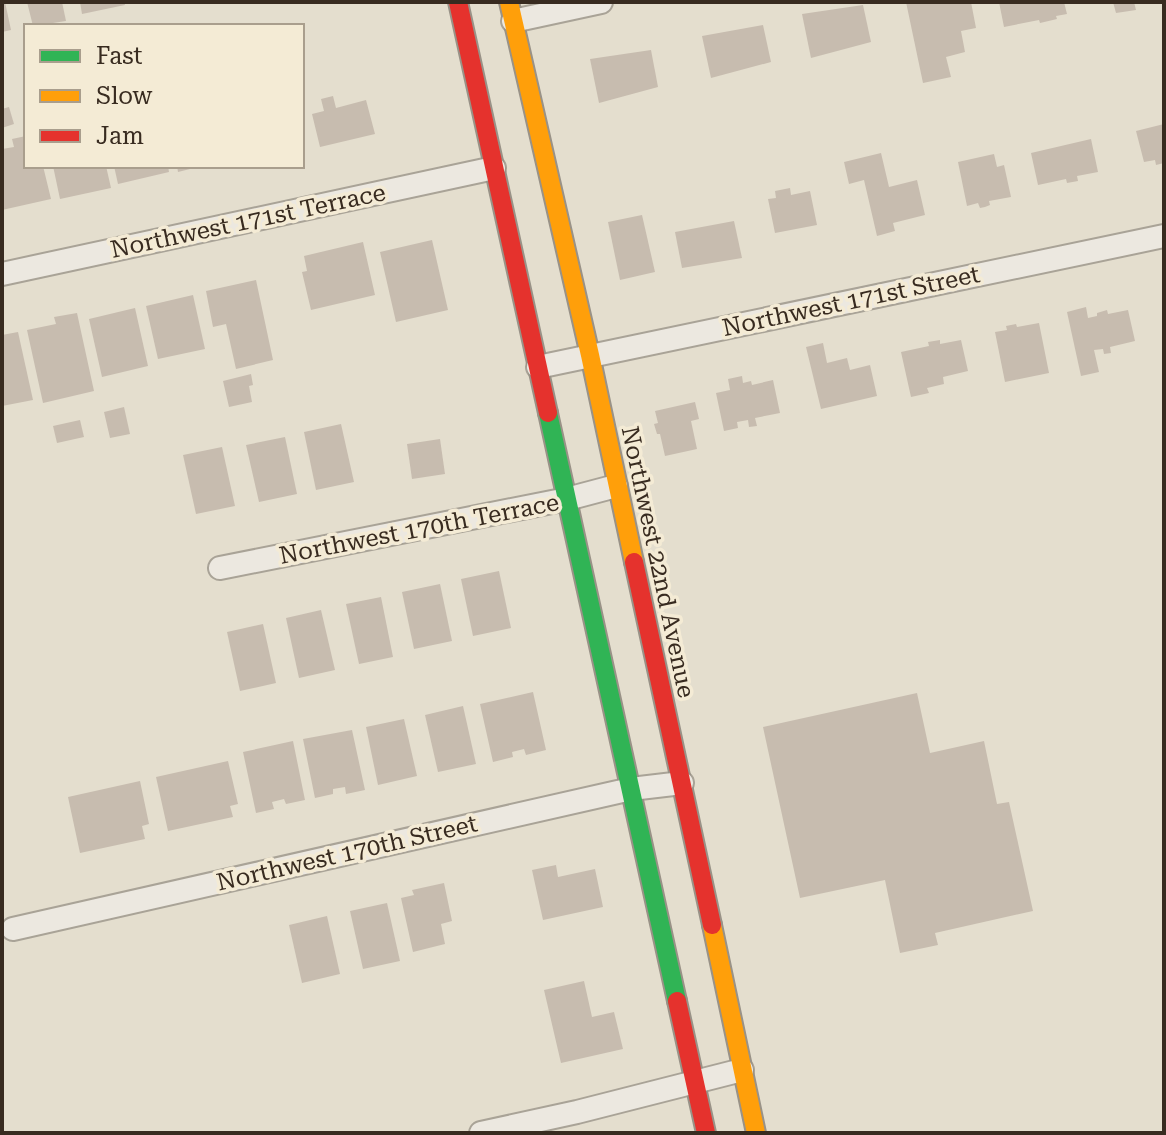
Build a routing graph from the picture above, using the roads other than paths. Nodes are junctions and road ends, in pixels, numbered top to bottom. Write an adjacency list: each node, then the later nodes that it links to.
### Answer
1 (458, 2): 4 (main road)
2 (601, 2): 3 (street)
3 (511, 12): 7 (main road, Northwest 22nd Avenue)
4 (494, 168): 6 (street, Northwest 171st Terrace); 8 (main road)
5 (1164, 236): 7 (street, Northwest 171st Street)
6 (2, 274)
7 (590, 355): 8 (street, Northwest 171st Street); 9 (main road, Northwest 22nd Avenue)
8 (538, 367): 10 (main road)
9 (616, 486): 10 (street, Northwest 170th Terrace); 12 (main road, Northwest 22nd Avenue)
10 (567, 499): 11 (street, Northwest 170th Terrace); 13 (main road)
11 (220, 568)
12 (682, 783): 13 (street, Northwest 170th Street); 15 (main road, Northwest 22nd Avenue)
13 (631, 789): 14 (street, Northwest 170th Street); 16 (main road)
14 (13, 929)
15 (742, 1070): 16 (street); 19 (main road, Northwest 22nd Avenue)
16 (696, 1084): 17 (street); 18 (main road)
17 (481, 1133)
18 (706, 1133)
19 (756, 1133)

